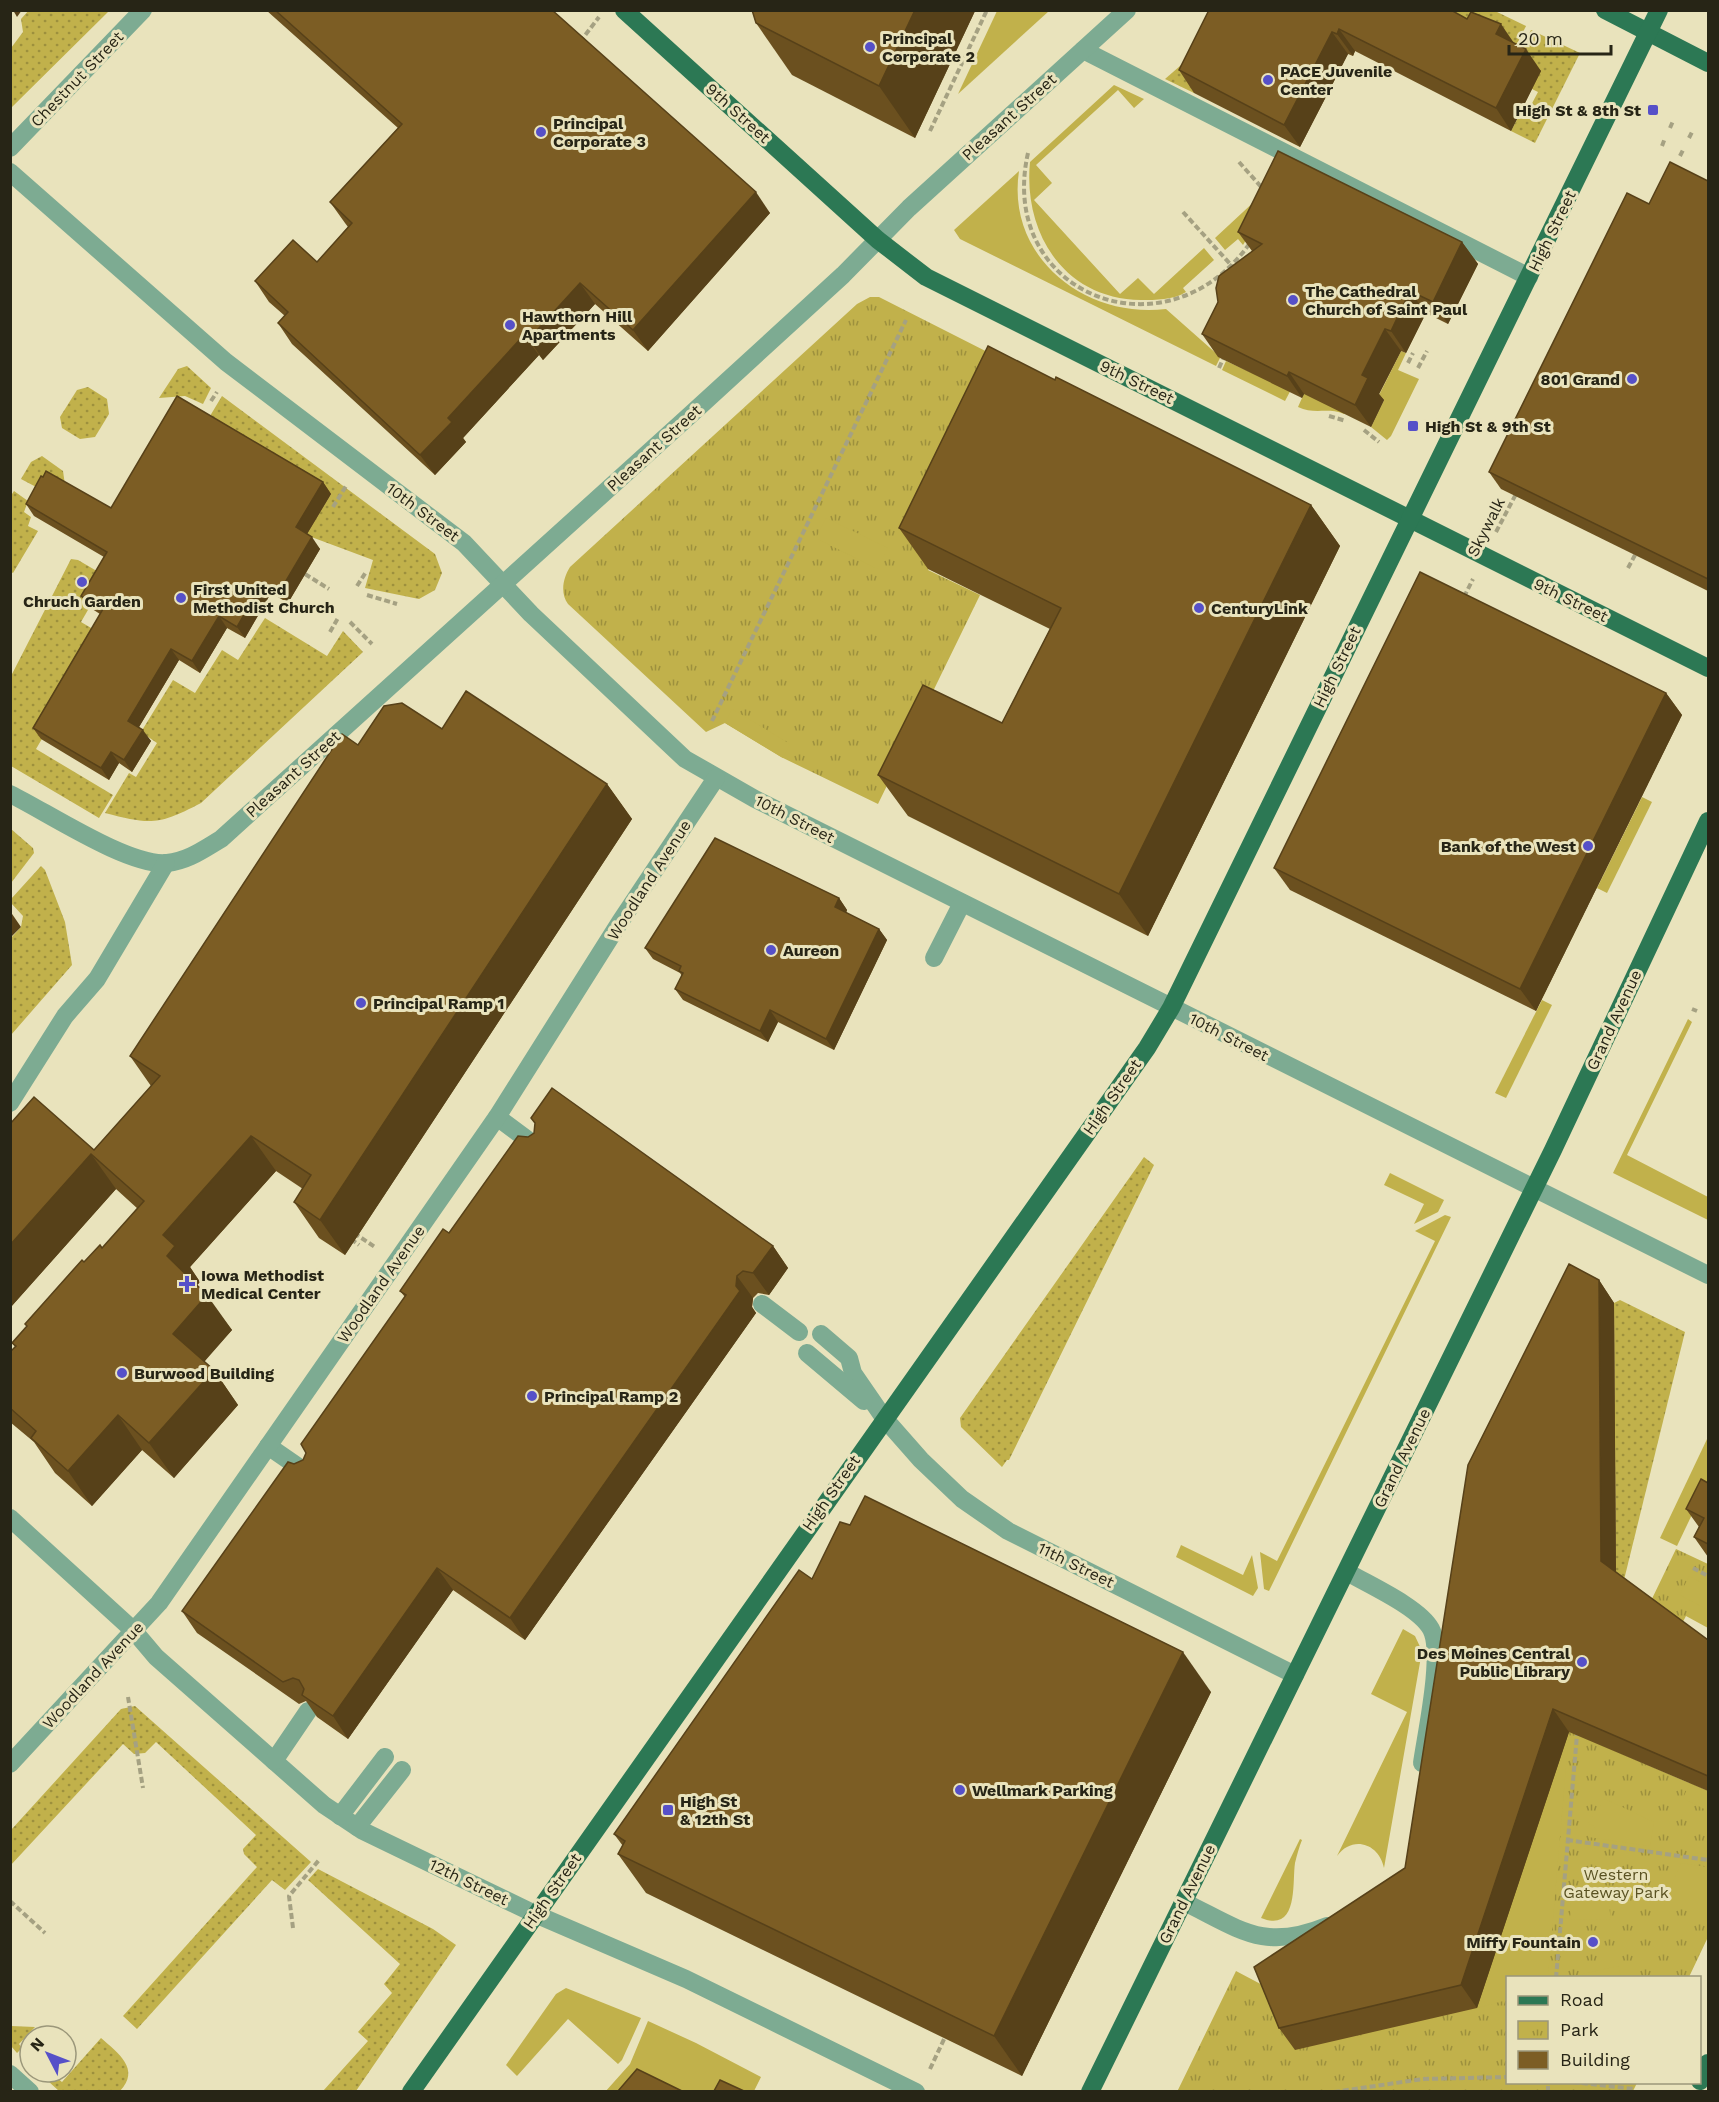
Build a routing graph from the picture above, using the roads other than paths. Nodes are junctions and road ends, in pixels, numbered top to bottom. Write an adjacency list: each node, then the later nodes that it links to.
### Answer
1 (143, 10): 9 (street, Chestnut Street)
2 (624, 10): 11 (main road, 9th Street)
3 (1127, 10): 7 (street, Pleasant Street)
4 (1605, 10): 6 (main road)
5 (1659, 10): 6 (main road, High Street)
6 (1648, 33): 8 (main road); 12 (main road, High Street)
7 (1083, 50): 11 (street, Pleasant Street); 12 (street)
8 (1708, 63)
9 (10, 148)
10 (10, 172): 14 (street, 10th Street)
11 (878, 240): 13 (main road, 9th Street); 14 (street, Pleasant Street)
12 (1529, 277): 13 (main road, High Street)
13 (1409, 520): 15 (main road, 9th Street); 22 (main road, High Street)
14 (503, 584): 16 (street, 10th Street); 19 (street, Pleasant Street)
15 (1708, 668)
16 (716, 778): 20 (street, 10th Street); 24 (street, Woodland Avenue)
17 (10, 794): 19 (street)
18 (1708, 821): 26 (main road, Grand Avenue)
19 (166, 863): 23 (street)
20 (962, 903): 21 (street); 22 (street, 10th Street)
21 (934, 958)
22 (1171, 1008): 26 (street, 10th Street); 32 (main road, High Street)
23 (10, 1103)
24 (497, 1117): 25 (street); 33 (street, Woodland Avenue)
25 (540, 1149)
26 (1534, 1188): 27 (street, 10th Street); 36 (main road, Grand Avenue)
27 (1708, 1275)
28 (762, 1304): 29 (street)
29 (799, 1332)
30 (821, 1334): 32 (street)
31 (807, 1353): 32 (street)
32 (884, 1418): 38 (street, 11th Street); 48 (main road, High Street)
33 (268, 1446): 34 (street); 37 (street, Woodland Avenue)
34 (310, 1475)
35 (10, 1518): 37 (street, 12th Street)
36 (1347, 1572): 38 (main road, Grand Avenue); 44 (street)
37 (134, 1631): 41 (street, 12th Street); 42 (street, Woodland Avenue)
38 (1295, 1675): 47 (main road, Grand Avenue)
39 (308, 1711): 41 (street)
40 (385, 1758): 45 (street)
41 (274, 1761): 45 (street, 12th Street)
42 (10, 1764)
43 (402, 1770): 46 (street)
44 (1420, 1780)
45 (340, 1816): 46 (street, 12th Street)
46 (357, 1827): 48 (street, 12th Street)
47 (1184, 1902): 49 (street); 56 (main road, Grand Avenue)
48 (535, 1914): 54 (main road, High Street); 55 (street, 12th Street)
49 (1348, 1917)
50 (1708, 2062): 52 (main road)
51 (10, 2074): 53 (street)
52 (1701, 2078)
53 (30, 2091)
54 (411, 2091)
55 (916, 2091)
56 (1090, 2091)

